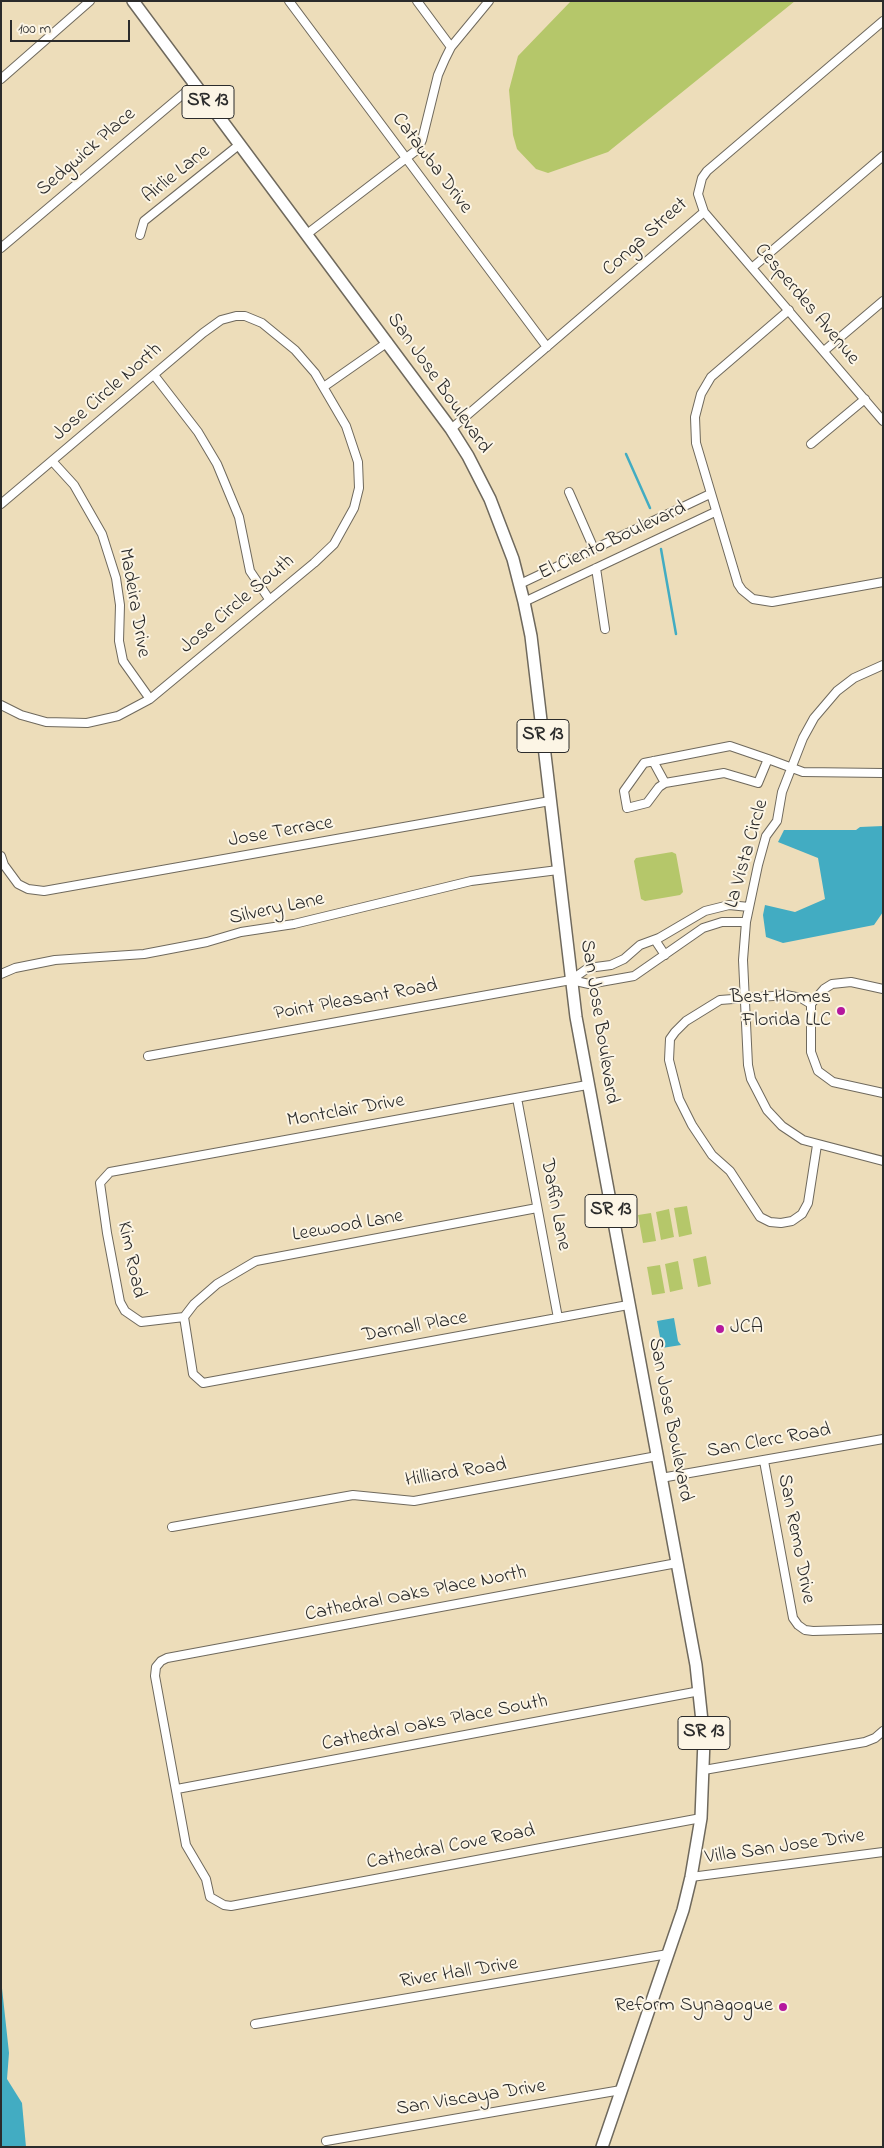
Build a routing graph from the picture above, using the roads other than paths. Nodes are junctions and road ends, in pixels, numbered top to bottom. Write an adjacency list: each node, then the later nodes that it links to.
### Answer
1 (90, 1): 8 (street)
2 (133, 1): 9 (main road, San Jose Boulevard / SR 13)
3 (289, 1): 12 (street, Catawba Drive)
4 (417, 1): 7 (street)
5 (489, 1): 7 (street)
6 (883, 21): 13 (street, Conga Street)
7 (451, 47): 12 (street)
8 (1, 79)
9 (195, 84): 10 (main road, San Jose Boulevard / SR 13); 16 (street, Sedgwick Place)
10 (240, 144): 14 (main road, San Jose Boulevard / SR 13); 15 (street, Airlie Lane)
11 (883, 156): 17 (street)
12 (407, 159): 14 (street); 22 (street, Catawba Drive)
13 (704, 212): 17 (street, Cesperdes Avenue); 22 (street, Conga Street)
14 (307, 234): 21 (main road, San Jose Boulevard / SR 13)
15 (140, 235)
16 (1, 248)
17 (753, 268): 19 (street, Cesperdes Avenue)
18 (883, 301): 23 (street)
19 (789, 310): 23 (street, Cesperdes Avenue); 32 (street)
20 (240, 316): 24 (street, Jose Circle North); 25 (street, Jose Circle South)
21 (388, 342): 25 (street); 28 (main road, San Jose Boulevard / SR 13)
22 (547, 347): 28 (street, Conga Street)
23 (824, 351): 26 (street, Cesperdes Avenue)
24 (154, 375): 30 (street, Jose Circle North); 39 (street)
25 (325, 386): 39 (street, Jose Circle South)
26 (865, 400): 27 (street, Cesperdes Avenue); 29 (street)
27 (883, 420)
28 (451, 429): 38 (main road, San Jose Boulevard / SR 13)
29 (811, 444)
30 (53, 462): 33 (street, Jose Circle North); 43 (street, Madeira Drive)
31 (569, 492): 35 (street)
32 (710, 494): 34 (street); 35 (street, El Ciento Boulevard)
33 (1, 504)
34 (715, 512): 36 (street, El Ciento Boulevard); 37 (street)
35 (594, 548): 38 (street, El Ciento Boulevard)
36 (596, 568): 40 (street, El Ciento Boulevard); 41 (street)
37 (883, 582)
38 (520, 584): 40 (main road, San Jose Boulevard / SR 13)
39 (269, 599): 43 (street, Jose Circle South)
40 (524, 602): 50 (main road, San Jose Boulevard / SR 13)
41 (605, 629)
42 (882, 668): 47 (street, La Vista Circle)
43 (150, 698): 44 (street, Jose Circle South)
44 (1, 705)
45 (768, 759): 46 (street); 47 (street); 49 (street)
46 (653, 762): 49 (street); 49 (street)
47 (792, 768): 48 (street); 53 (street, La Vista Circle)
48 (883, 773)
49 (665, 783)
50 (550, 801): 51 (street, Jose Terrace); 52 (main road, San Jose Boulevard / SR 13)
51 (1, 856)
52 (558, 870): 59 (street, Silvery Lane); 60 (main road, San Jose Boulevard / SR 13)
53 (749, 907): 54 (street, Point Pleasant Road); 55 (street, La Vista Circle)
54 (690, 921): 56 (street); 57 (street, Point Pleasant Road)
55 (746, 922): 56 (street, Point Pleasant Road); 62 (street, La Vista Circle)
56 (697, 931): 58 (street, Point Pleasant Road)
57 (655, 940): 58 (street); 60 (street, Point Pleasant Road)
58 (665, 956): 60 (street, Point Pleasant Road)
59 (1, 974)
60 (571, 980): 64 (street, Point Pleasant Road); 65 (main road, San Jose Boulevard / SR 13)
61 (882, 987): 63 (street)
62 (744, 997): 63 (street); 68 (street, La Vista Circle); 68 (street)
63 (811, 1004): 66 (street)
64 (148, 1056)
65 (587, 1085): 67 (street, Montclair Drive); 72 (main road, San Jose Boulevard / SR 13)
66 (883, 1093)
67 (516, 1098): 70 (street, Montclair Drive); 71 (street, Daffin Lane)
68 (817, 1145): 69 (street, La Vista Circle)
69 (883, 1162)
70 (110, 1172): 73 (street, Kim Road)
71 (537, 1208): 73 (street, Leewood Lane); 74 (street, Daffin Lane)
72 (628, 1305): 74 (street, Darnall Place); 76 (main road, San Jose Boulevard / SR 13)
73 (184, 1317): 74 (street, Darnall Place)
74 (558, 1318)
75 (883, 1439): 77 (street, San Clerc Road)
76 (657, 1456): 78 (main road, San Jose Boulevard / SR 13); 79 (street, Hilliard Road)
77 (764, 1461): 78 (street, San Clerc Road); 81 (street, San Remo Drive)
78 (661, 1478): 80 (main road, San Jose Boulevard / SR 13)
79 (172, 1527)
80 (677, 1563): 82 (main road, San Jose Boulevard / SR 13); 85 (street, Cathedral Oaks Place North)
81 (883, 1629)
82 (700, 1691): 84 (main road, San Jose Boulevard / SR 13); 85 (street, Cathedral Oaks Place South)
83 (883, 1731): 84 (street)
84 (704, 1770): 86 (main road, San Jose Boulevard / SR 13)
85 (176, 1788): 86 (street, Cathedral Cove Road)
86 (701, 1818): 88 (main road, San Jose Boulevard / SR 13)
87 (883, 1852): 88 (street, Villa San Jose Drive)
88 (691, 1877): 89 (main road, San Jose Boulevard / SR 13)
89 (668, 1954): 90 (street, River Hall Drive); 91 (main road, San Jose Boulevard / SR 13)
90 (255, 2024)
91 (621, 2090): 92 (street, San Viscaya Drive); 93 (main road, San Jose Boulevard / SR 13)
92 (326, 2141)
93 (602, 2147)

